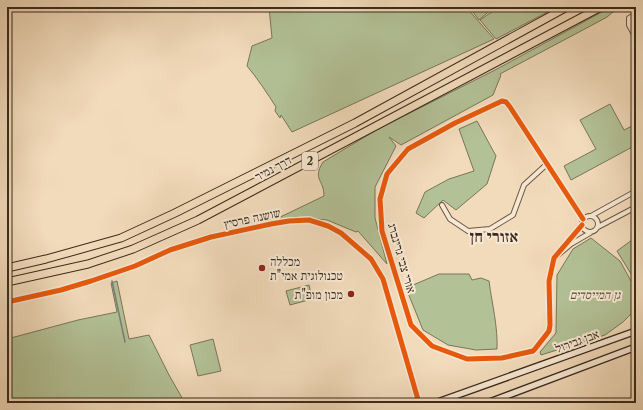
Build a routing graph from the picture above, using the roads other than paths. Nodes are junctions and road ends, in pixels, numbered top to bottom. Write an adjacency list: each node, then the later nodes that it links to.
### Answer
1 (567, 7): 15 (highway, דרך נמיר / 2)
2 (600, 7): 16 (highway, דרך נמיר / 2)
3 (636, 14): 4 (street)
4 (636, 38)
5 (547, 164): 7 (street); 10 (street, אורי צבי גרינברג); 14 (street, אורי צבי גרינברג)
6 (636, 191): 9 (street)
7 (442, 205)
8 (636, 207): 12 (street)
9 (591, 216): 10 (street); 12 (street)
10 (583, 219): 11 (street)
11 (582, 225): 13 (street); 14 (street, אורי צבי גרינברג)
12 (598, 227): 13 (street)
13 (590, 233): 14 (street)
14 (554, 258)
15 (7, 268)
16 (7, 282)
17 (7, 302): 20 (street, שושנה פרסיץ)
18 (636, 331): 21 (street, אבן גבירול)
19 (636, 348): 22 (street)
20 (419, 403)
21 (434, 403)
22 (487, 403)

